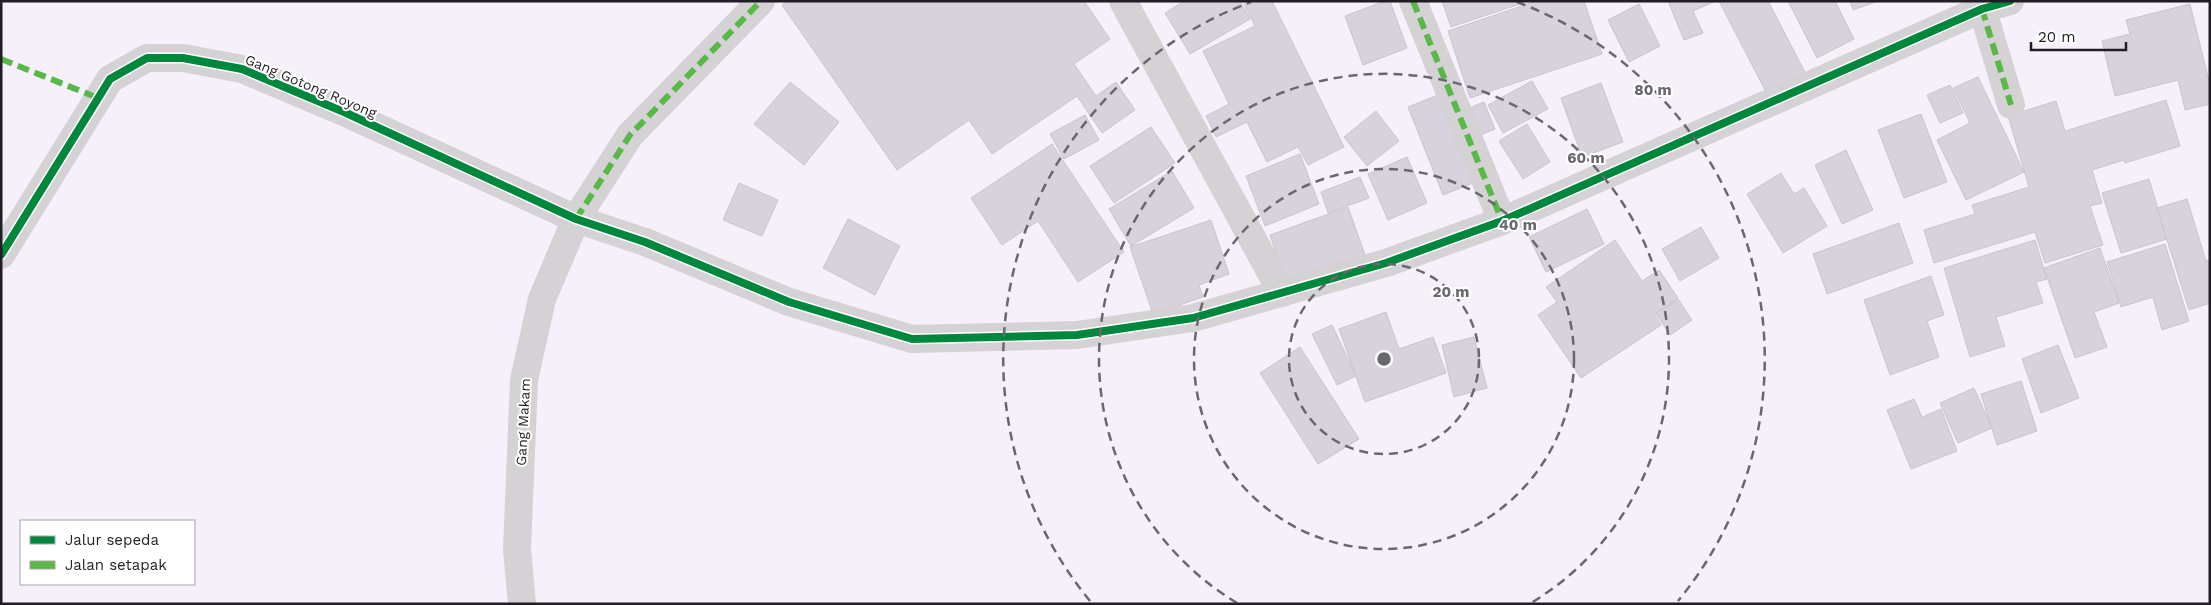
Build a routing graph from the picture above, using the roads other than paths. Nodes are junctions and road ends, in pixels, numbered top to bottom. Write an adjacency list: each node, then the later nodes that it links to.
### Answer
1 (761, 1): 7 (street, Gang Makam)
2 (1123, 1): 10 (street)
3 (1413, 1): 8 (street)
4 (2010, 1): 5 (street, Gang Gotong Royong)
5 (1981, 5): 6 (street); 8 (street, Gang Gotong Royong)
6 (2012, 105)
7 (576, 219): 9 (street, Gang Gotong Royong); 10 (street, Gang Gotong Royong); 11 (street, Gang Makam)
8 (1502, 221): 10 (street, Gang Gotong Royong)
9 (1, 255)
10 (1282, 293)
11 (522, 604)

